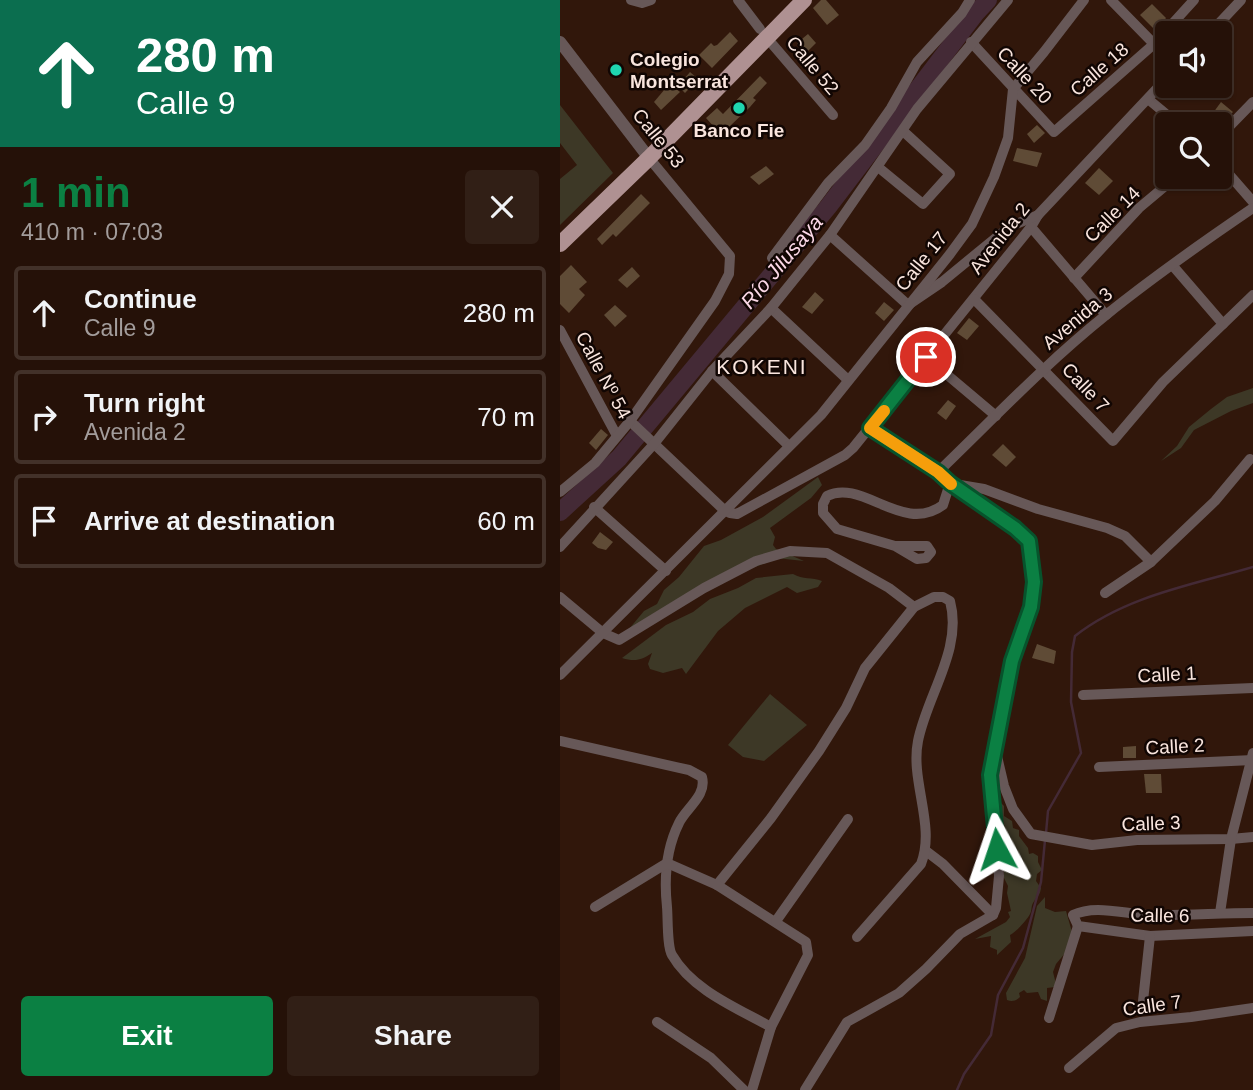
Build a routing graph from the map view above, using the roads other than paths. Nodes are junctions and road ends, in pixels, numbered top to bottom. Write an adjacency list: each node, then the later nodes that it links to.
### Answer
1 (631, 0): 2 (street)
2 (651, 0)
3 (738, 0): 13 (street, Calle 52)
4 (789, 0): 13 (main road)
5 (804, 0): 13 (main road)
6 (970, 0): 38 (street)
7 (1009, 0): 15 (street)
8 (1084, 0): 17 (street)
9 (1111, 0): 16 (street)
10 (1194, 0): 16 (street, Calle 18)
11 (1241, 0): 12 (street)
12 (1221, 21)
13 (764, 33): 22 (street, Calle 52); 26 (main road)
14 (560, 42): 26 (street, Calle 53)
15 (971, 42): 17 (street, Calle 20); 24 (street)
16 (1154, 44): 25 (street, Calle 18)
17 (1013, 89): 25 (street, Calle 20); 43 (street, Calle 17)
18 (1155, 91): 19 (street, Avenida 2)
19 (1148, 99): 21 (street); 32 (street, Avenida 2)
20 (1253, 103): 23 (street)
21 (1164, 112)
22 (833, 116)
23 (1232, 124)
24 (902, 131): 27 (street); 27 (street)
25 (1054, 132)
26 (646, 154): 33 (main road); 53 (street, Calle 53)
27 (878, 167): 36 (street)
28 (1232, 178): 30 (street)
29 (1162, 189): 40 (street, Calle 14)
30 (1253, 202)
31 (1253, 208): 39 (street, Avenida 3)
32 (1038, 215): 34 (street, Avenida 2); 43 (street)
33 (579, 218): 35 (main road); 37 (main road)
34 (1031, 227): 40 (street); 42 (street, Avenida 2)
35 (560, 229)
36 (830, 235): 43 (street); 44 (street)
37 (560, 244)
38 (772, 258)
39 (1173, 266): 45 (street, Avenida 3); 46 (street)
40 (1074, 278): 45 (street)
41 (1253, 295): 46 (street)
42 (974, 299): 48 (street, Avenida 2); 49 (street, Calle 7)
43 (908, 305): 51 (street, Calle 17)
44 (771, 308): 50 (street); 51 (street)
45 (1106, 314): 49 (street, Avenida 3)
46 (1223, 324): 49 (street, Calle 7)
47 (560, 330): 55 (street, Calle Nº 54)
48 (926, 357): 52 (street); 54 (street, Avenida 2)
49 (1044, 369): 52 (street, Avenida 3)
50 (712, 371): 56 (street); 57 (street)
51 (848, 380): 57 (street, Calle 17)
52 (996, 416): 59 (street, Avenida 3)
53 (634, 424): 55 (street); 56 (street)
54 (870, 428): 59 (street); 63 (street, Avenida 2)
55 (617, 436): 61 (street)
56 (651, 441): 62 (street); 63 (street)
57 (789, 446): 63 (street, Calle 17)
58 (1250, 459): 66 (street)
59 (938, 472): 60 (street)
60 (950, 483): 64 (street); 66 (street); 76 (street)
61 (560, 492)
62 (594, 507): 65 (street); 67 (street)
63 (724, 510): 67 (street, Calle 17)
64 (895, 546)
65 (560, 547)
66 (1151, 562): 68 (street)
67 (666, 571): 71 (street, Calle 17)
68 (1105, 593)
69 (560, 597): 71 (street)
70 (914, 607): 71 (street); 82 (street); 84 (street)
71 (603, 633): 72 (street, Calle 17)
72 (560, 675)
73 (1253, 688): 74 (street, Calle 1)
74 (1083, 695)
75 (560, 741): 83 (street)
76 (996, 752): 81 (street, Calle 3); 88 (street)
77 (1253, 757): 78 (street, Calle 2); 81 (street)
78 (1099, 767)
79 (848, 819): 89 (street)
80 (1253, 837): 81 (street, Calle 3)
81 (1231, 839): 86 (street)
82 (926, 851): 88 (street); 93 (street)
83 (667, 863): 84 (street); 85 (street); 98 (street)
84 (717, 885): 89 (street)
85 (595, 906)
86 (1220, 913): 87 (street); 90 (street)
87 (1253, 913)
88 (993, 915): 102 (street)
89 (776, 922): 98 (street)
90 (1078, 926): 92 (street, Calle 6); 96 (street)
91 (1253, 931): 92 (street, Calle 6)
92 (1150, 936): 94 (street)
93 (856, 937)
94 (1143, 1002)
95 (1253, 1008): 99 (street, Calle 7)
96 (1049, 1018)
97 (657, 1023): 100 (street)
98 (771, 1027): 101 (street)
99 (1069, 1068)
100 (744, 1090)
101 (752, 1090)
102 (805, 1090)

